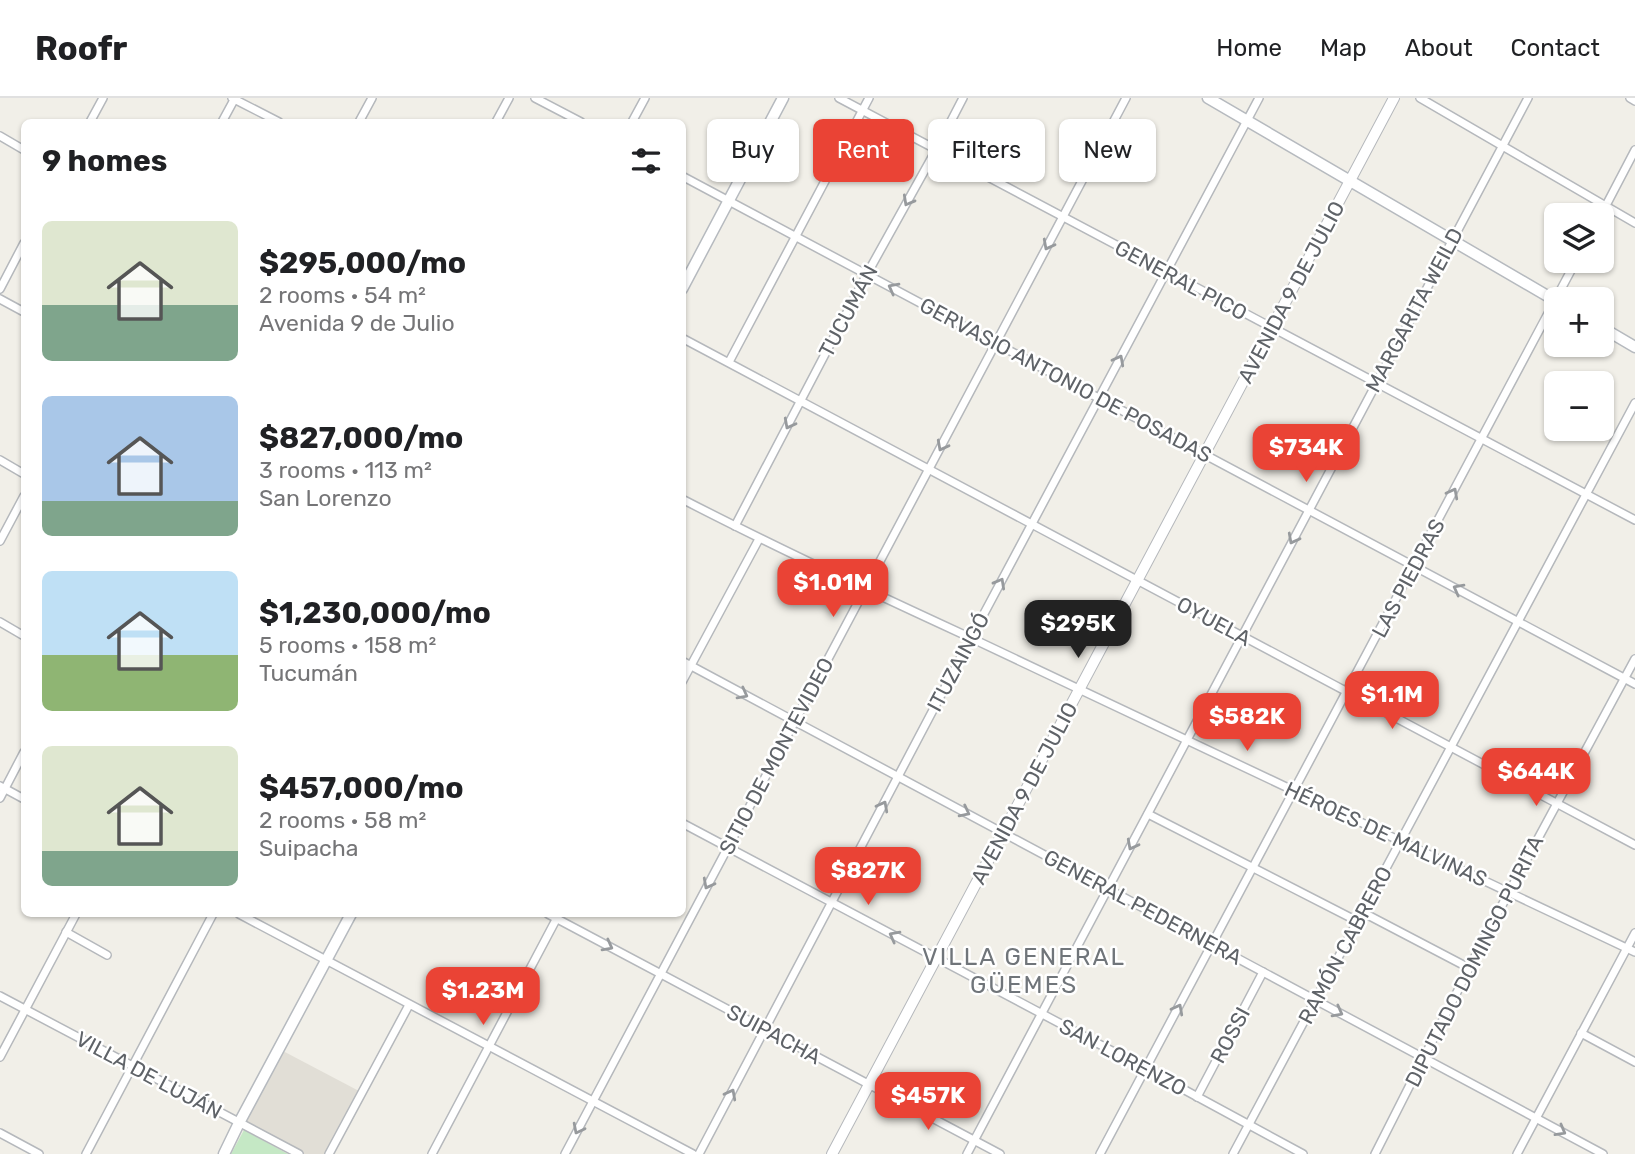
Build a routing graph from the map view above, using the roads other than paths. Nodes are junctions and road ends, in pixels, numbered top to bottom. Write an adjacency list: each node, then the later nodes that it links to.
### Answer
1 (103, 98): 20 (street)
2 (372, 98): 23 (street)
3 (509, 98): 24 (street)
4 (535, 98): 25 (street)
5 (645, 98): 26 (street)
6 (783, 98): 38 (main road)
7 (839, 98): 19 (street, GENERAL PICO)
8 (869, 98): 19 (street)
9 (963, 98): 27 (street, TUCUMÁN)
10 (1126, 98): 42 (street, SITIO DE MONTEVIDEO)
11 (1208, 98): 28 (main road)
12 (1259, 98): 28 (street, ITUZAINGÓ)
13 (1394, 98): 36 (street, AVENIDA 9 DE JULIO)
14 (1420, 98): 31 (street)
15 (1528, 98): 31 (street, MARGARITA WEILD)
16 (1630, 98): 18 (street)
17 (234, 99): 21 (street); 22 (street)
18 (1635, 101)
19 (862, 110): 30 (street, GENERAL PICO); 44 (street)
20 (92, 119)
21 (224, 119)
22 (273, 119)
23 (361, 119)
24 (498, 119)
25 (575, 119)
26 (634, 119)
27 (952, 119)
28 (1247, 120): 36 (main road); 47 (street, ITUZAINGÓ)
29 (0, 136): 32 (street)
30 (928, 146)
31 (1502, 147): 39 (street); 45 (street, MARGARITA WEILD)
32 (21, 148)
33 (1635, 150): 40 (street)
34 (928, 164): 48 (street, TUCUMÁN, one-way to 48)
35 (686, 178): 38 (street, GERVASIO ANTONIO DE POSADAS)
36 (1350, 181): 45 (main road); 55 (street, AVENIDA 9 DE JULIO)
37 (996, 182): 42 (street, GENERAL PICO)
38 (730, 200): 44 (street, GERVASIO ANTONIO DE POSADAS); 49 (main road)
39 (1602, 203)
40 (1607, 203)
41 (1614, 210): 43 (street)
42 (1063, 218): 47 (street, GENERAL PICO); 58 (street, SITIO DE MONTEVIDEO, one-way to 58)
43 (1635, 223)
44 (797, 236): 48 (street, GERVASIO ANTONIO DE POSADAS); 60 (street)
45 (1452, 240): 51 (main road); 61 (street, MARGARITA WEILD)
46 (21, 249): 50 (street)
47 (1166, 271): 55 (street, GENERAL PICO); 62 (street, ITUZAINGÓ, one-way to 47)
48 (867, 274): 58 (street, GERVASIO ANTONIO DE POSADAS, one-way to 48); 63 (street, TUCUMÁN)
49 (686, 282)
50 (0, 289)
51 (1544, 294)
52 (0, 299): 53 (street)
53 (21, 310)
54 (1544, 321): 65 (street, LAS PIEDRAS)
55 (1272, 327): 61 (street, GENERAL PICO); 66 (street, AVENIDA 9 DE JULIO)
56 (1614, 335): 59 (main road)
57 (686, 340): 60 (street, OYUELA)
58 (996, 343): 62 (street, GERVASIO ANTONIO DE POSADAS); 68 (street, SITIO DE MONTEVIDEO, one-way to 68)
59 (1635, 347)
60 (729, 362): 63 (street, OYUELA)
61 (1376, 383): 65 (street, GENERAL PICO); 73 (street, MARGARITA WEILD)
62 (1099, 397): 66 (street, GERVASIO ANTONIO DE POSADAS); 75 (street, ITUZAINGÓ)
63 (801, 401): 68 (street, OYUELA); 76 (street, TUCUMÁN, one-way to 76)
64 (1635, 403): 70 (street, RAMÓN CABRERO)
65 (1482, 439): 70 (street, GENERAL PICO); 79 (street, LAS PIEDRAS, one-way to 65)
66 (1206, 453): 73 (street, GERVASIO ANTONIO DE POSADAS); 80 (street, AVENIDA 9 DE JULIO)
67 (0, 460): 69 (street)
68 (930, 470): 75 (street, OYUELA); 81 (street, SITIO DE MONTEVIDEO)
69 (21, 472)
70 (1586, 494): 74 (street, GENERAL PICO); 82 (street, RAMÓN CABRERO)
71 (686, 501): 76 (street, HÉROES DE MALVINAS)
72 (21, 502): 78 (street)
73 (1309, 509): 79 (street, GERVASIO ANTONIO DE POSADAS); 85 (street, MARGARITA WEILD, one-way to 85)
74 (1635, 520)
75 (1032, 524): 80 (street, OYUELA); 86 (street, ITUZAINGÓ, one-way to 75)
76 (735, 526): 77 (street, HÉROES DE MALVINAS)
77 (759, 538): 81 (street, HÉROES DE MALVINAS); 89 (street)
78 (0, 541)
79 (1414, 566): 82 (street, GERVASIO ANTONIO DE POSADAS, one-way to 79); 94 (street, LAS PIEDRAS)
80 (1138, 580): 85 (street, OYUELA); 93 (street, AVENIDA 9 DE JULIO)
81 (864, 589): 86 (street, HÉROES DE MALVINAS); 95 (street, SITIO DE MONTEVIDEO)
82 (1518, 621): 91 (street, GERVASIO ANTONIO DE POSADAS); 97 (street, RAMÓN CABRERO)
83 (0, 622): 84 (street)
84 (21, 634)
85 (1242, 636): 94 (street, OYUELA); 96 (street, MARGARITA WEILD)
86 (971, 638): 93 (street, HÉROES DE MALVINAS); 99 (street, ITUZAINGÓ)
87 (1635, 659): 91 (street, DIPUTADO DOMINGO PURITA)
88 (686, 663): 89 (street, GENERAL PEDERNERA)
89 (691, 666): 90 (street); 95 (street, GENERAL PEDERNERA, one-way to 95)
90 (686, 675)
91 (1624, 678): 92 (street, GERVASIO ANTONIO DE POSADAS); 104 (street, DIPUTADO DOMINGO PURITA)
92 (1635, 684)
93 (1079, 690): 96 (street, HÉROES DE MALVINAS); 107 (street, AVENIDA 9 DE JULIO)
94 (1347, 691): 97 (street, OYUELA); 101 (street, LAS PIEDRAS)
95 (796, 722): 99 (street, GENERAL PEDERNERA); 110 (street, SITIO DE MONTEVIDEO)
96 (1187, 741): 101 (street, HÉROES DE MALVINAS); 105 (street, MARGARITA WEILD)
97 (1451, 746): 104 (street, OYUELA); 108 (street, RAMÓN CABRERO)
98 (21, 757): 100 (street)
99 (897, 778): 107 (street, GENERAL PEDERNERA, one-way to 107); 114 (street, ITUZAINGÓ, one-way to 99)
100 (3, 787): 102 (street); 103 (street)
101 (1295, 791): 108 (street, HÉROES DE MALVINAS); 111 (street, LAS PIEDRAS)
102 (21, 797)
103 (0, 798)
104 (1556, 803): 109 (street, OYUELA); 113 (street, DIPUTADO DOMINGO PURITA)
105 (1148, 814): 111 (street); 112 (street, MARGARITA WEILD, one-way to 112)
106 (686, 826): 110 (street, SAN LORENZO)
107 (1003, 832): 112 (street, GENERAL PEDERNERA); 129 (street, AVENIDA 9 DE JULIO)
108 (1401, 841): 113 (street, HÉROES DE MALVINAS); 115 (street, RAMÓN CABRERO)
109 (1635, 845)
110 (727, 847): 114 (street, SAN LORENZO); 133 (street, SITIO DE MONTEVIDEO, one-way to 133)
111 (1252, 867): 122 (street); 125 (street, LAS PIEDRAS)
112 (1108, 890): 125 (street, GENERAL PEDERNERA); 138 (street, MARGARITA WEILD)
113 (1508, 892): 126 (street, HÉROES DE MALVINAS); 131 (street, DIPUTADO DOMINGO PURITA)
114 (831, 903): 129 (street, SAN LORENZO, one-way to 114); 139 (street, ITUZAINGÓ)
115 (1363, 912): 122 (street, RAMÓN CABRERO); 131 (street)
116 (74, 917): 123 (street)
117 (211, 917): 145 (street)
118 (245, 917): 130 (street)
119 (349, 917): 130 (main road)
120 (557, 917): 141 (street)
121 (560, 917): 133 (street, SUIPACHA, one-way to 133)
122 (1357, 921): 135 (street, RAMÓN CABRERO)
123 (66, 932): 128 (street); 137 (street)
124 (1635, 933): 126 (street)
125 (1212, 944): 132 (street, GENERAL PEDERNERA); 146 (street, LAS PIEDRAS, one-way to 125)
126 (1627, 948): 127 (street, HÉROES DE MALVINAS); 140 (street)
127 (1635, 952)
128 (107, 954)
129 (936, 958): 138 (street, SAN LORENZO); 147 (street, AVENIDA 9 DE JULIO)
130 (326, 960): 136 (street); 151 (main road)
131 (1469, 968): 143 (street, DIPUTADO DOMINGO PURITA)
132 (1263, 972): 135 (street, GENERAL PEDERNERA); 148 (street, ROSSI)
133 (661, 974): 139 (street, SUIPACHA); 149 (street, SITIO DE MONTEVIDEO)
134 (0, 996): 137 (street, VILLA DE LUJÁN)
135 (1316, 1000): 143 (street, GENERAL PEDERNERA, one-way to 143); 152 (street, RAMÓN CABRERO)
136 (409, 1005): 141 (street); 159 (street)
137 (25, 1009): 142 (street); 145 (street, VILLA DE LUJÁN)
138 (1041, 1013): 146 (street, SAN LORENZO); 154 (street, MARGARITA WEILD)
139 (765, 1029): 147 (street, SUIPACHA); 163 (street, ITUZAINGÓ, one-way to 139)
140 (1581, 1033): 144 (street); 150 (street)
141 (489, 1046): 149 (street); 160 (street)
142 (0, 1057)
143 (1424, 1057): 150 (street, GENERAL PEDERNERA); 170 (street, DIPUTADO DOMINGO PURITA)
144 (1635, 1062)
145 (133, 1067): 151 (street, VILLA DE LUJÁN); 156 (street)
146 (1146, 1069): 148 (street, SAN LORENZO); 167 (street, LAS PIEDRAS)
147 (869, 1085): 154 (street, SUIPACHA); 164 (street, AVENIDA 9 DE JULIO)
148 (1197, 1097): 152 (street, SAN LORENZO)
149 (592, 1101): 161 (street, SITIO DE MONTEVIDEO, one-way to 161); 162 (street)
150 (1536, 1118): 171 (street); 172 (street, GENERAL PEDERNERA, one-way to 172)
151 (239, 1123): 157 (main road); 158 (street, VILLA DE LUJÁN)
152 (1248, 1125): 168 (street, RAMÓN CABRERO); 169 (street, SAN LORENZO)
153 (0, 1133): 155 (street)
154 (974, 1141): 165 (street, MARGARITA WEILD); 166 (street, SUIPACHA)
155 (39, 1154)
156 (86, 1154)
157 (224, 1154)
158 (299, 1154)
159 (328, 1154)
160 (432, 1154)
161 (565, 1154)
162 (693, 1154)
163 (699, 1154)
164 (832, 1154)
165 (967, 1154)
166 (1000, 1154)
167 (1100, 1154)
168 (1233, 1154)
169 (1303, 1154)
170 (1376, 1154)
171 (1517, 1154)
172 (1603, 1154)

